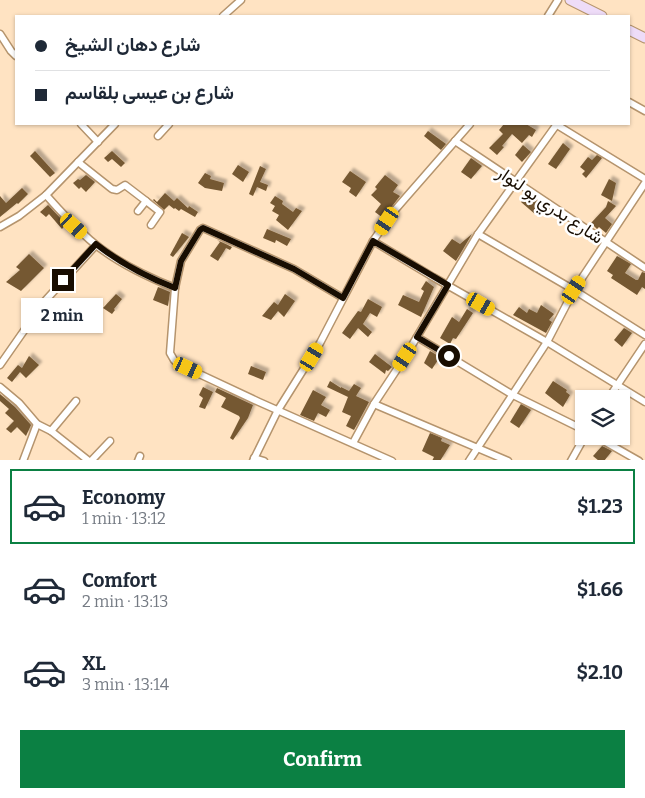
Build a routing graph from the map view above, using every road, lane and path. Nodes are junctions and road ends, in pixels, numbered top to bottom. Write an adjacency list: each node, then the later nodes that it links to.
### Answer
1 (241, 0): 4 (street)
2 (558, 0): 5 (street)
3 (570, 0): 6 (street)
4 (224, 15)
5 (549, 15)
6 (600, 15)
7 (630, 30): 9 (street)
8 (0, 34): 10 (street)
9 (645, 38)
10 (15, 55)
11 (630, 103): 12 (street)
12 (645, 111)
13 (82, 125): 20 (street)
14 (114, 125): 20 (street)
15 (169, 125): 19 (street)
16 (469, 125): 21 (street)
17 (556, 125): 24 (street)
18 (559, 125): 23 (street)
19 (158, 136)
20 (98, 142): 22 (street)
21 (454, 142): 24 (street, شارع بدري بو لنوار); 31 (street)
22 (78, 162): 25 (street); 26 (street)
23 (645, 181): 32 (street)
24 (516, 182): 30 (street); 32 (street, شارع بدري بو لنوار)
25 (46, 195): 29 (street); 33 (street)
26 (146, 200): 27 (street); 28 (street)
27 (138, 211)
28 (152, 225)
29 (0, 227)
30 (478, 234): 35 (street); 37 (street)
31 (373, 241): 35 (street); 38 (street)
32 (606, 242): 34 (street, شارع بدري بو لنوار); 37 (street)
33 (96, 244): 36 (street); 43 (street)
34 (645, 268)
35 (448, 285): 40 (street); 41 (street)
36 (175, 288): 38 (street); 51 (street)
37 (574, 290): 39 (street); 41 (street)
38 (343, 298): 51 (street)
39 (645, 335)
40 (417, 337): 47 (street); 50 (street)
41 (547, 342): 44 (street); 47 (street)
42 (645, 344): 44 (street)
43 (0, 365)
44 (616, 386): 46 (street); 49 (street)
45 (0, 387): 52 (street)
46 (614, 390)
47 (513, 395): 53 (street); 59 (street)
48 (76, 401): 54 (street)
49 (645, 402)
50 (374, 404): 56 (street); 59 (street)
51 (278, 410): 56 (street); 60 (street)
52 (38, 424): 54 (street); 61 (street)
53 (575, 426)
54 (51, 431): 62 (street)
55 (110, 441): 62 (street)
56 (353, 444): 64 (street)
57 (580, 445): 67 (street)
58 (612, 445): 68 (street)
59 (479, 446): 65 (street); 66 (street)
60 (254, 459): 63 (street)
61 (22, 460)
62 (90, 460)
63 (264, 460)
64 (392, 460)
65 (469, 460)
66 (508, 460)
67 (571, 460)
68 (639, 460)

